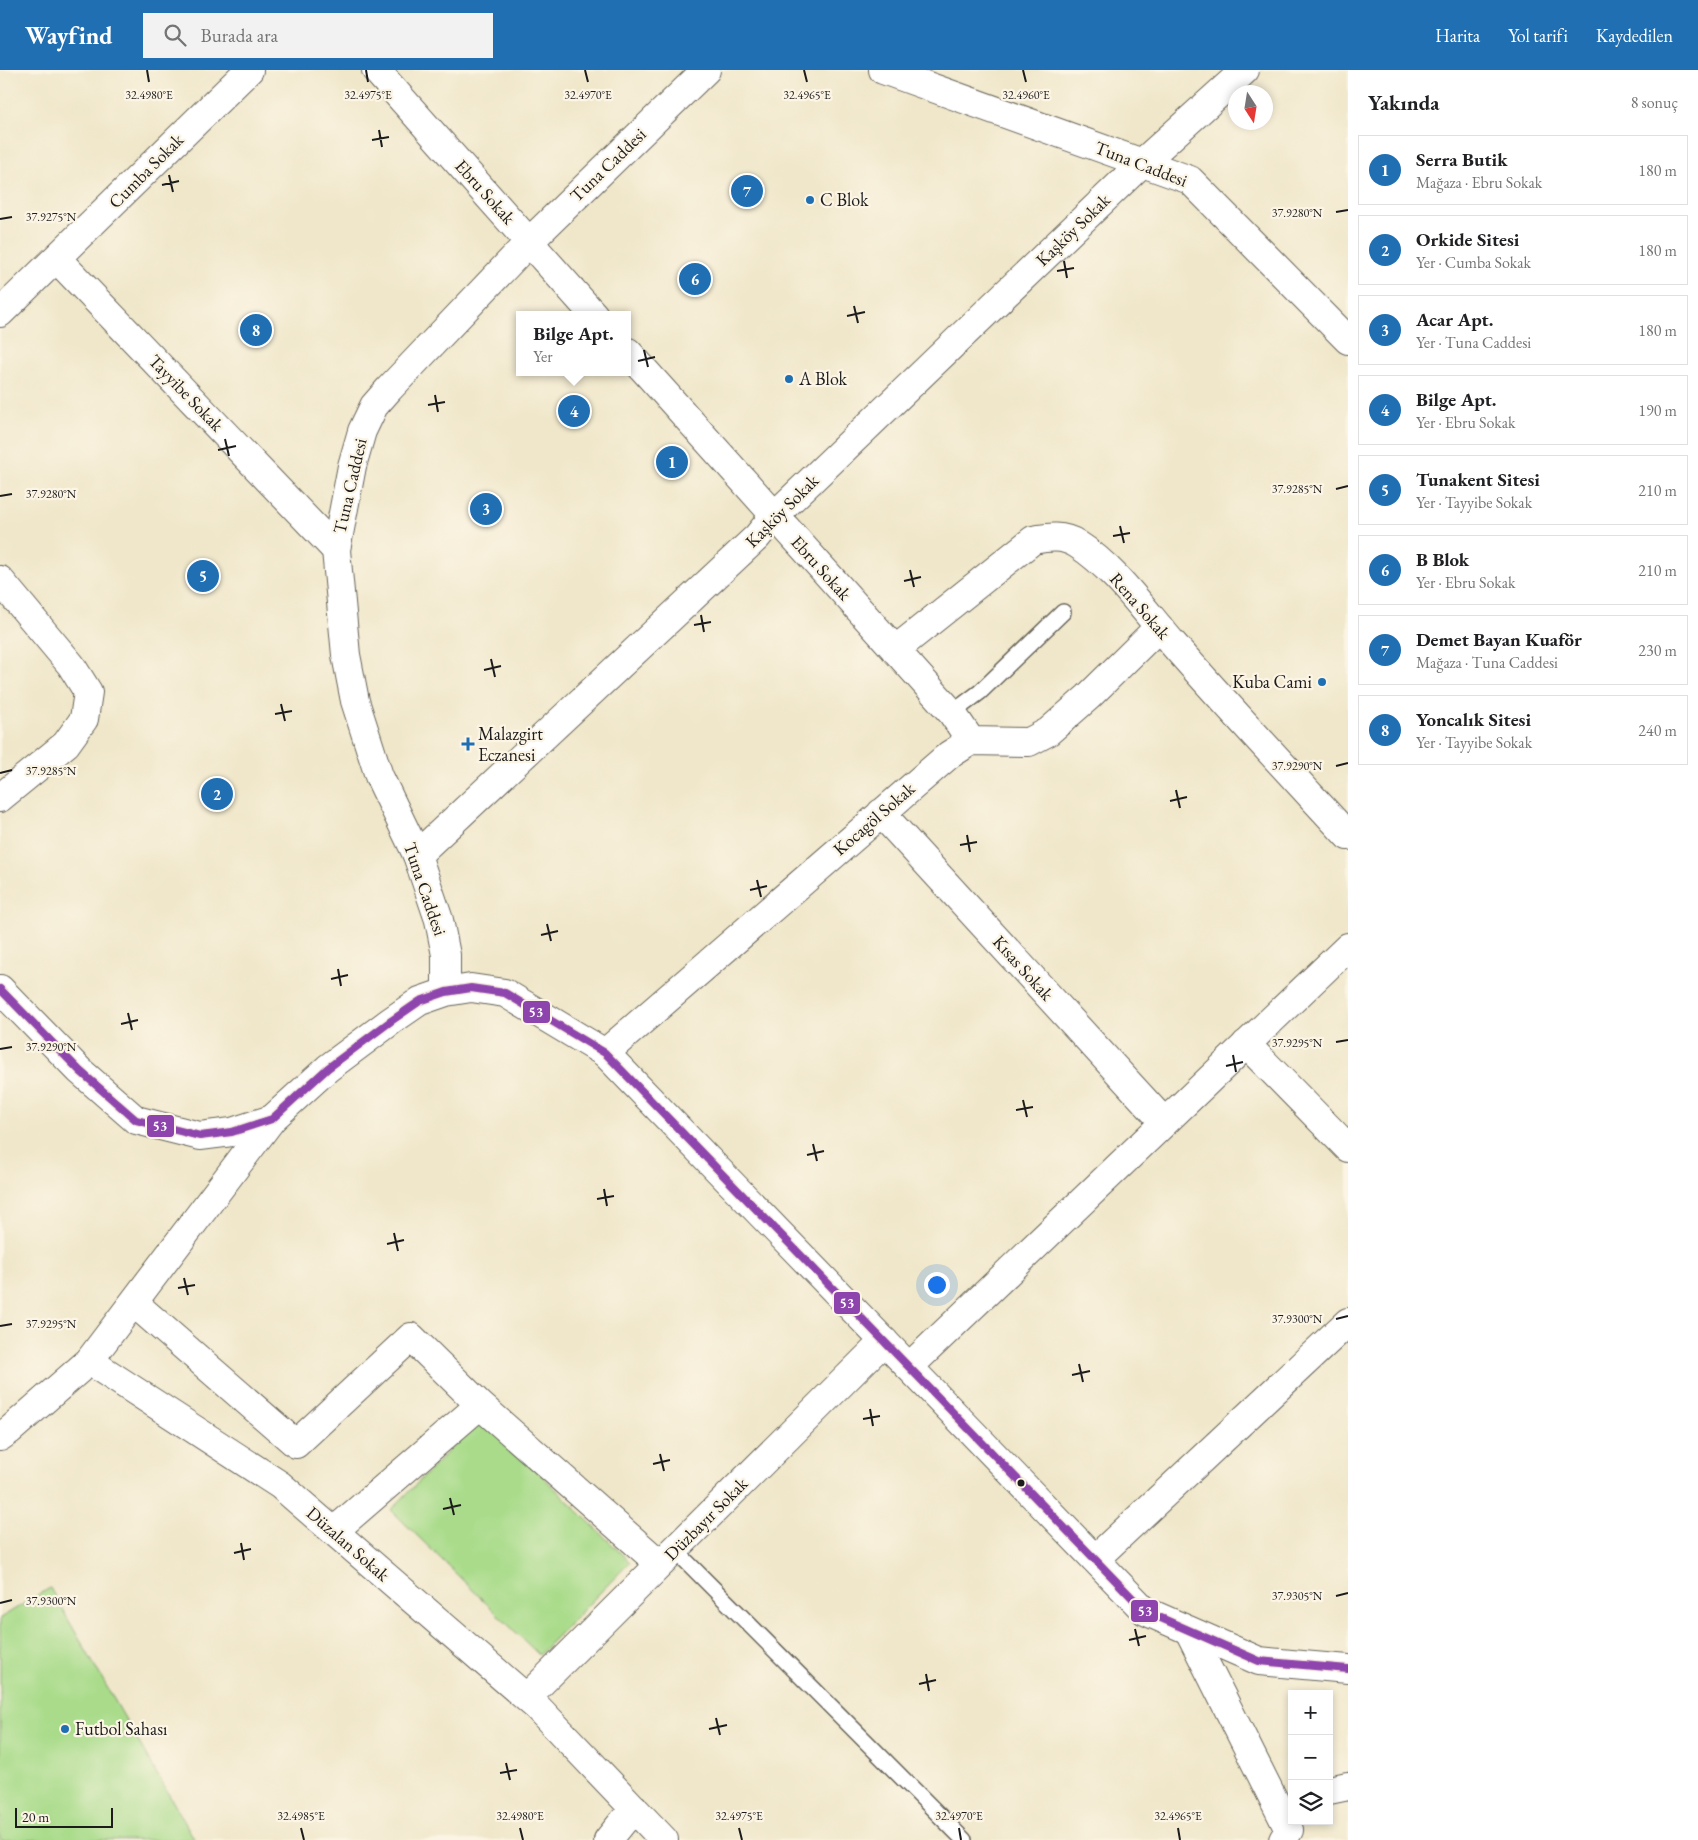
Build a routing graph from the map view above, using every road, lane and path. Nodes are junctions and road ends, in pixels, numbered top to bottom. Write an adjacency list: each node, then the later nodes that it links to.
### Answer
1 (249, 70): 8 (street, Cumba Sokak)
2 (376, 70): 7 (street, Ebru Sokak)
3 (706, 70): 7 (street, Tuna Caddesi)
4 (883, 70): 6 (street, Tuna Caddesi)
5 (1246, 70): 6 (street, Kaşköy Sokak)
6 (1142, 163): 11 (street, Tuna Caddesi); 13 (street, Kaşköy Sokak)
7 (529, 242): 9 (street, Ebru Sokak); 14 (street, Tuna Caddesi)
8 (57, 259): 10 (street, Cumba Sokak); 14 (street, Tayyibe Sokak)
9 (590, 311)
10 (0, 313)
11 (1348, 340)
12 (631, 355): 13 (street, Ebru Sokak)
13 (774, 516): 18 (street, Ebru Sokak); 24 (street, Kaşköy Sokak)
14 (336, 550): 24 (street, Tuna Caddesi)
15 (0, 580): 21 (street)
16 (1063, 612): 19 (lane)
17 (1159, 627): 18 (street, Rena Sokak); 20 (street); 23 (street, Rena Sokak)
18 (895, 650): 19 (street, Ebru Sokak)
19 (952, 713): 20 (street, Ebru Sokak)
20 (971, 741): 22 (street, Kocagöl Sokak)
21 (0, 798)
22 (881, 813): 29 (street, Kocagöl Sokak); 31 (street, Kısas Sokak)
23 (1348, 836)
24 (416, 855): 27 (street, Tuna Caddesi)
25 (1348, 947): 28 (street)
26 (0, 989): 30 (street)
27 (446, 992): 29 (street); 30 (street)
28 (1246, 1044): 31 (street); 32 (street)
29 (605, 1052): 35 (street)
30 (272, 1119): 33 (street)
31 (1164, 1122): 37 (street)
32 (1348, 1148)
33 (134, 1303): 36 (street); 38 (street)
34 (1348, 1322): 42 (street)
35 (884, 1341): 37 (street); 41 (street, Düzbayır Sokak)
36 (89, 1361): 39 (street); 40 (street, Düzalan Sokak)
37 (909, 1366): 42 (street)
38 (480, 1405): 40 (street); 41 (street)
39 (3, 1429)
40 (334, 1531): 45 (street, Düzalan Sokak)
41 (668, 1557): 45 (street, Düzbayır Sokak); 52 (lane)
42 (1095, 1559): 43 (street)
43 (1189, 1631): 44 (street); 48 (street)
44 (1348, 1669)
45 (527, 1697): 49 (street, Düzalan Sokak)
46 (1348, 1786): 47 (street)
47 (1333, 1789)
48 (1283, 1800): 53 (street)
49 (634, 1808): 50 (street); 51 (street, Düzalan Sokak)
50 (608, 1840)
51 (664, 1840)
52 (964, 1840)
53 (1283, 1840)

